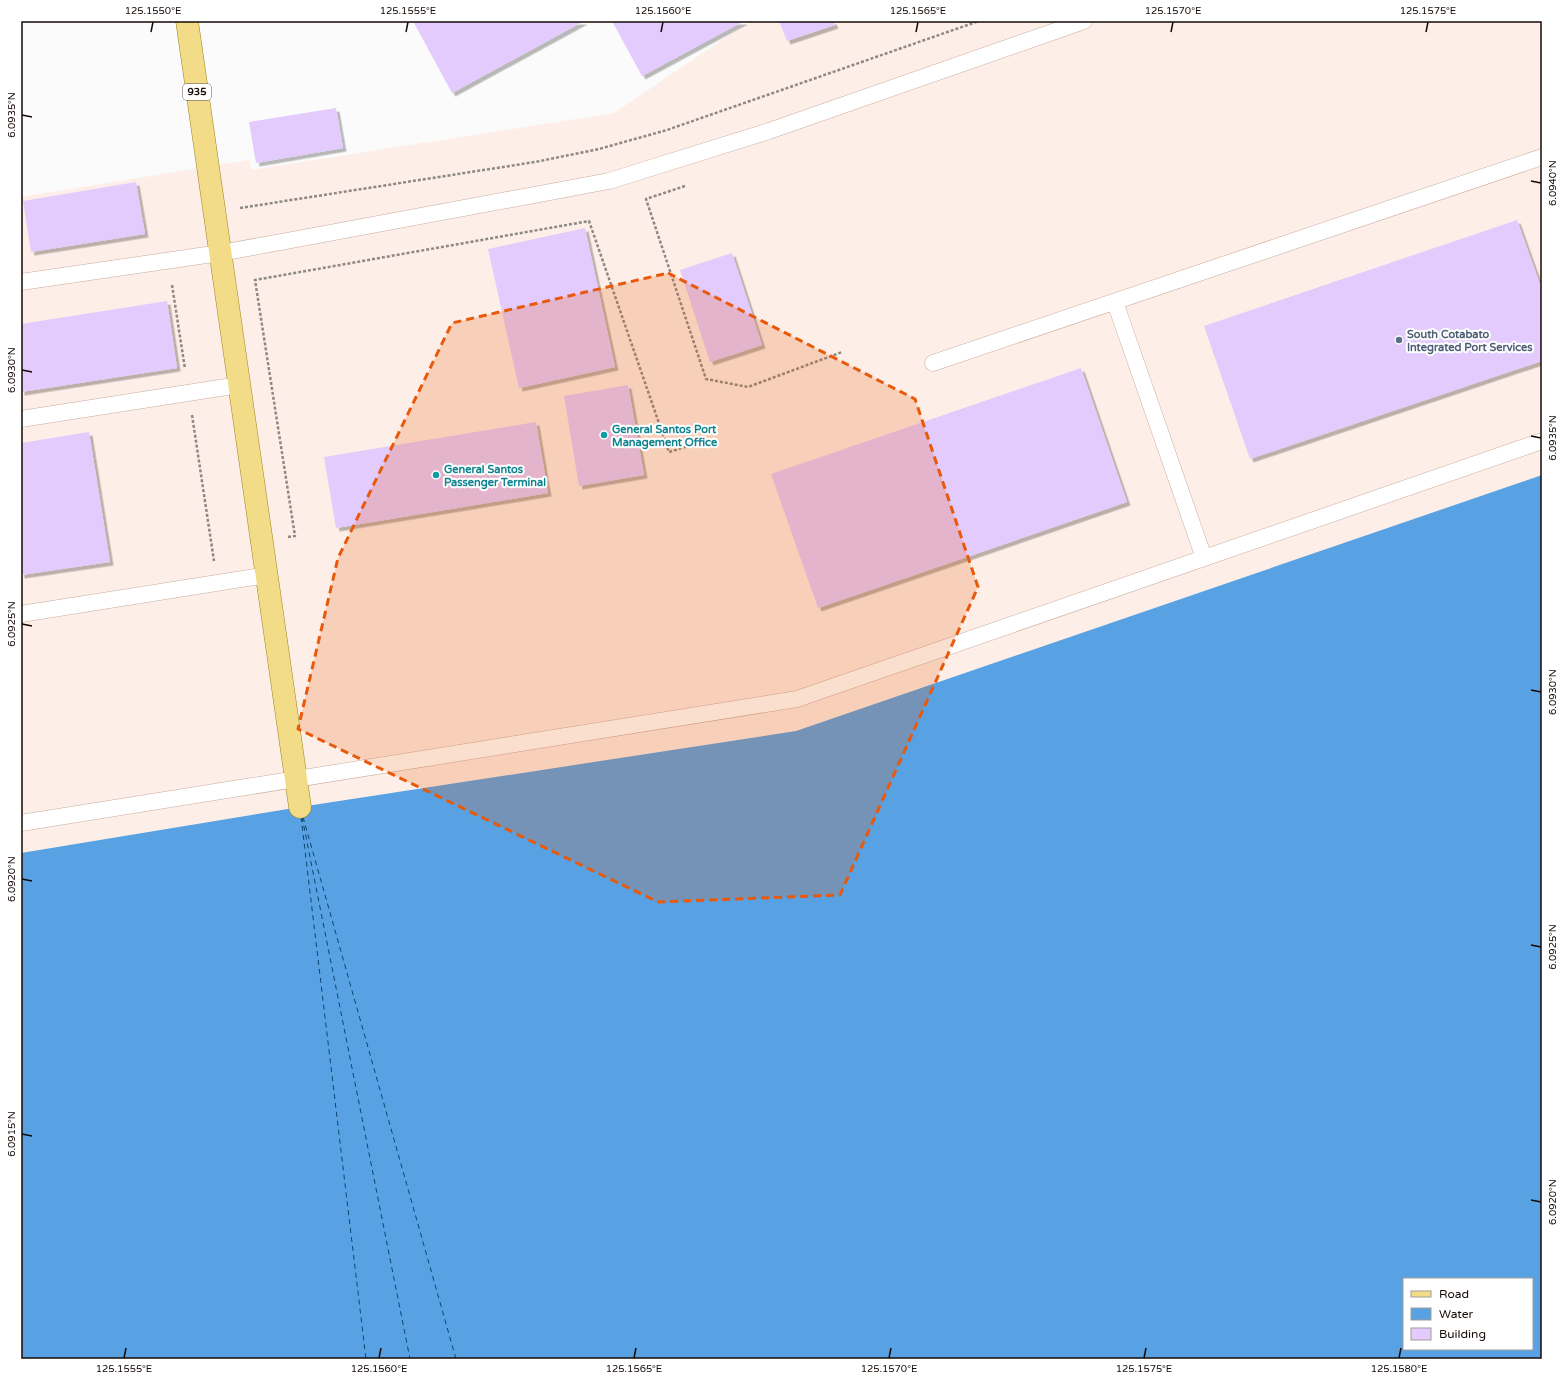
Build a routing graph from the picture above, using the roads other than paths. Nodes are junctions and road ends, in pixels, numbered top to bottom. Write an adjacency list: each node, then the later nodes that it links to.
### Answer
1 (187, 21): 4 (main road, 935)
2 (1084, 21): 4 (lane)
3 (1542, 157): 6 (lane)
4 (220, 253): 5 (lane); 8 (main road)
5 (21, 282)
6 (1115, 302): 7 (lane); 11 (lane)
7 (933, 364)
8 (239, 385): 9 (lane); 12 (main road)
9 (21, 419)
10 (1542, 441): 11 (lane)
11 (1204, 558): 14 (lane)
12 (267, 574): 13 (lane); 14 (main road)
13 (21, 614)
14 (296, 779): 15 (main road); 16 (lane)
15 (300, 807)
16 (21, 823)

